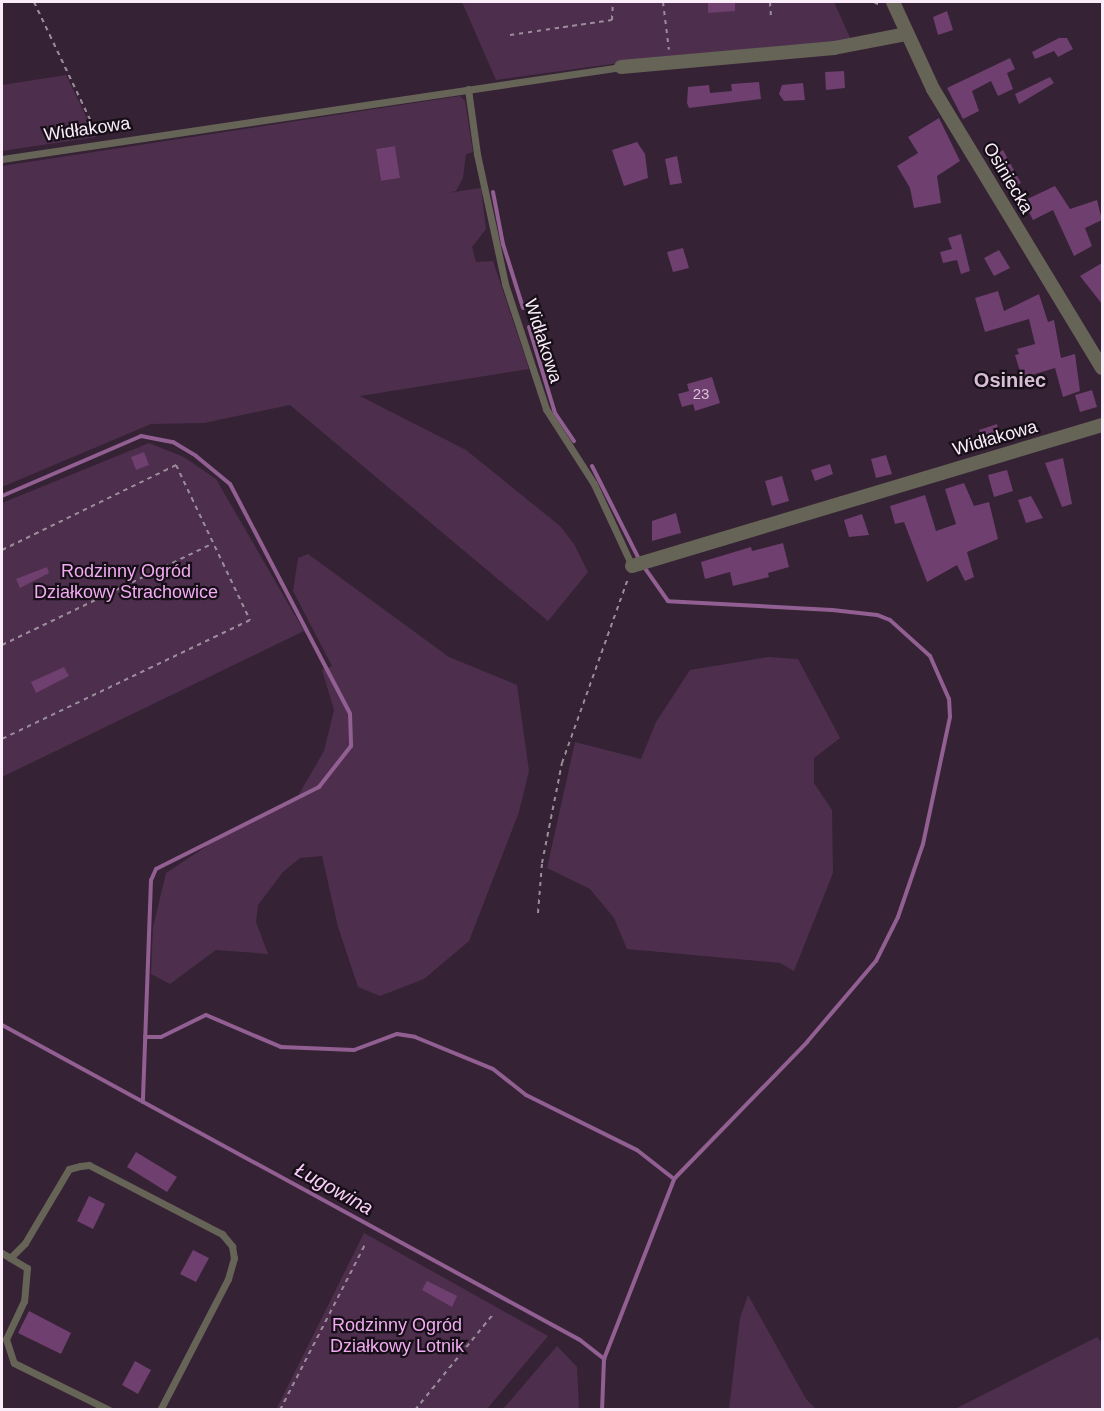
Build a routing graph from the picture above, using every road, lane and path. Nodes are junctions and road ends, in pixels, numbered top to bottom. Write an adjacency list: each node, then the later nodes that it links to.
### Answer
1 (34, 2): 12 (path)
2 (613, 2): 8 (path)
3 (663, 2): 9 (path)
4 (770, 2): 6 (path)
5 (893, 2): 7 (street, Osiniecka)
6 (771, 16)
7 (906, 34): 10 (street); 14 (street, Osiniecka)
8 (510, 36)
9 (670, 56)
10 (621, 67): 11 (lane)
11 (468, 89): 12 (lane, Widłakowa); 18 (lane, Widłakowa)
12 (102, 145): 13 (lane, Widłakowa)
13 (2, 159)
14 (1102, 368)
15 (1102, 425): 18 (street, Widłakowa)
16 (212, 544): 17 (path); 19 (path); 20 (path)
17 (2, 550)
18 (632, 566): 21 (path)
19 (2, 645)
20 (2, 739)
21 (538, 913)
22 (366, 1243): 28 (path)
23 (2, 1253): 24 (lane)
24 (10, 1258): 26 (lane); 27 (lane)
25 (494, 1313): 29 (path)
26 (109, 1410)
27 (160, 1410)
28 (280, 1410)
29 (415, 1410)

